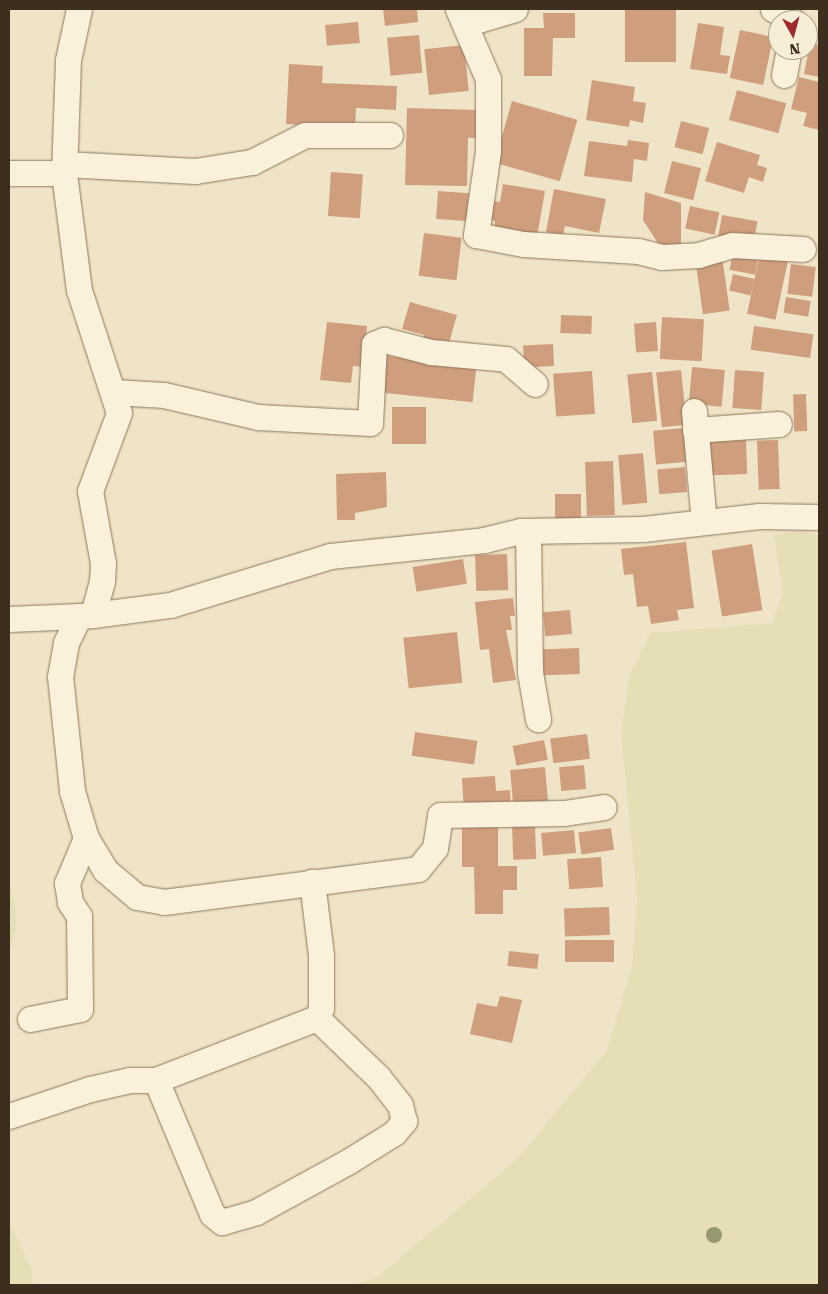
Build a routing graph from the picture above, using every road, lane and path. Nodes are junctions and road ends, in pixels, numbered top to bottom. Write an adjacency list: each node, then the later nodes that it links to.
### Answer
1 (79, 9): 7 (street)
2 (515, 9): 3 (street)
3 (462, 16): 9 (street)
4 (787, 60): 5 (street)
5 (784, 75)
6 (390, 135): 7 (street)
7 (64, 168): 8 (street); 11 (street)
8 (9, 173)
9 (803, 249)
10 (535, 384): 11 (street)
11 (114, 392): 16 (street)
12 (779, 424): 14 (street)
13 (819, 517): 14 (street)
14 (704, 522): 15 (street)
15 (528, 531): 16 (street); 18 (street)
16 (86, 615): 17 (street); 20 (street)
17 (9, 619)
18 (538, 719)
19 (604, 807): 21 (street)
20 (86, 838): 21 (street); 23 (street)
21 (312, 882): 22 (street)
22 (317, 1018): 24 (street); 24 (street)
23 (30, 1019)
24 (156, 1080): 25 (street)
25 (9, 1116)

